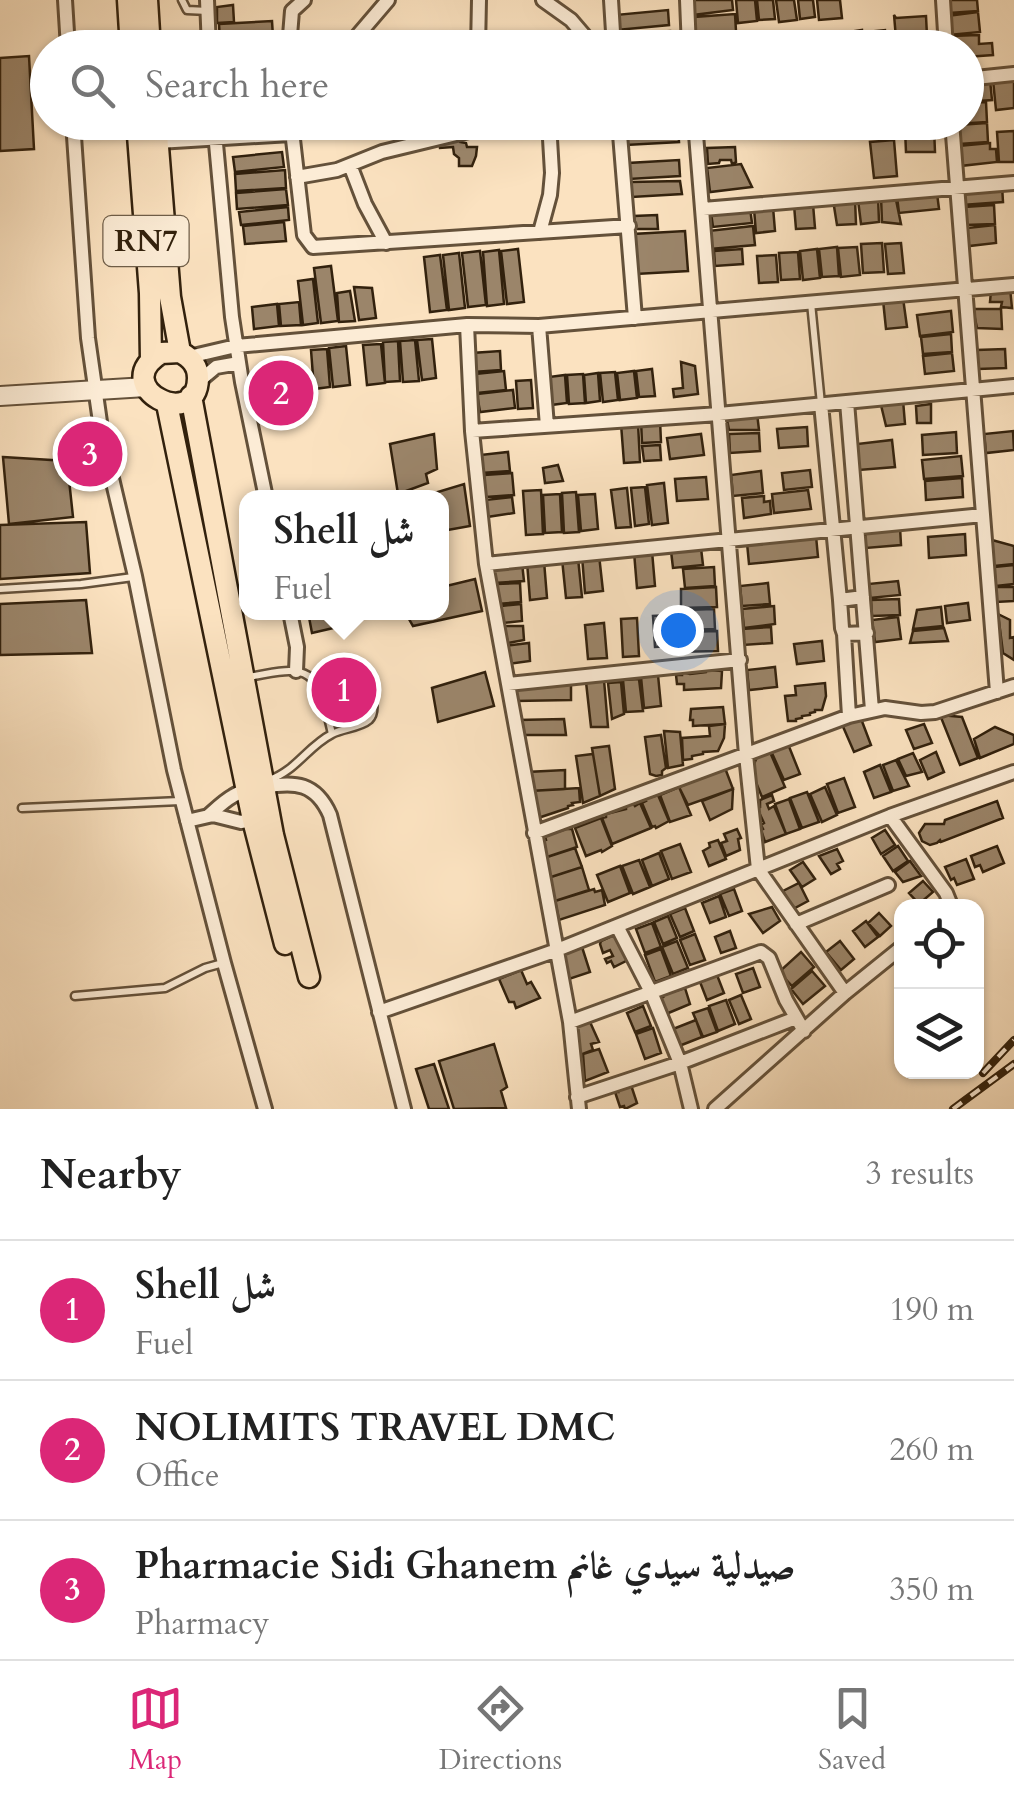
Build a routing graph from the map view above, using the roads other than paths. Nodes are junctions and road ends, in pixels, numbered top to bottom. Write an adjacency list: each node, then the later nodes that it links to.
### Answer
1 (65, 0): 13 (street)
2 (128, 0): 14 (main road)
3 (147, 0): 15 (main road)
4 (182, 0): 12 (lane)
5 (304, 0): 16 (street)
6 (388, 0): 17 (street)
7 (479, 0): 18 (street)
8 (543, 0): 19 (street)
9 (611, 0): 20 (street)
10 (687, 0): 21 (street)
11 (943, 0): 22 (street)
12 (207, 6)
13 (67, 30)
14 (130, 30)
15 (149, 30)
16 (291, 30)
17 (362, 30)
18 (478, 30)
19 (580, 30)
20 (613, 30)
21 (688, 30)
22 (945, 30)
23 (1014, 74): 24 (street)
24 (984, 77)
25 (74, 140): 58 (street)
26 (138, 140): 52 (main road, RN7)
27 (158, 140): 51 (main road, RN7)
28 (216, 140): 50 (street)
29 (292, 140): 36 (street)
30 (426, 140): 35 (street)
31 (551, 140): 41 (street)
32 (621, 140): 40 (street)
33 (697, 140): 39 (street)
34 (954, 140): 38 (street)
35 (350, 166): 36 (street); 42 (street)
36 (297, 177): 42 (street)
37 (1014, 183): 38 (street)
38 (958, 186): 39 (street); 44 (street)
39 (703, 209): 46 (street)
40 (629, 226): 41 (street); 47 (street)
41 (540, 232): 42 (street)
42 (386, 243)
43 (1014, 284): 44 (street)
44 (965, 288): 45 (street); 57 (street)
45 (811, 302): 46 (street); 62 (lane)
46 (710, 311): 47 (street); 63 (street)
47 (635, 318): 49 (street)
48 (467, 325): 49 (street); 50 (street); 65 (street)
49 (539, 326): 64 (street)
50 (236, 346): 51 (street); 53 (street)
51 (184, 355): 52 (main road); 56 (main road, RN7)
52 (151, 360): 55 (main road, RN7)
53 (239, 364): 56 (street); 66 (street)
54 (1014, 386): 57 (street)
55 (146, 387): 58 (street); 61 (main road)
56 (194, 389): 61 (main road); 81 (main road, RN7)
57 (974, 390): 60 (street); 67 (street)
58 (95, 391): 59 (street); 72 (street)
59 (0, 396)
60 (847, 402): 62 (street); 68 (street)
61 (167, 404): 95 (main road, RN7)
62 (821, 404): 63 (street); 69 (street)
63 (720, 414): 64 (street); 70 (street)
64 (547, 426): 65 (street)
65 (472, 431): 71 (street)
66 (264, 490)
67 (983, 515): 68 (street); 87 (street)
68 (856, 527): 69 (street); 74 (street)
69 (832, 529): 70 (street); 75 (street)
70 (730, 540): 71 (street); 79 (street)
71 (486, 564): 84 (street)
72 (134, 576): 73 (lane); 96 (street)
73 (0, 588)
74 (863, 598): 75 (street); 77 (street)
75 (840, 600): 78 (street)
76 (292, 620): 80 (street)
77 (867, 633): 78 (street); 89 (street)
78 (844, 634): 90 (street)
79 (740, 660): 84 (street); 93 (street)
80 (296, 671): 81 (lane); 86 (lane)
81 (244, 679): 95 (main road, RN7)
82 (352, 681): 91 (lane)
83 (333, 684): 86 (lane)
84 (508, 684): 102 (street)
85 (1014, 686): 87 (street)
86 (319, 687): 92 (lane)
87 (997, 692): 89 (street)
88 (348, 709): 91 (lane)
89 (872, 710): 90 (street)
90 (849, 716): 93 (street)
91 (351, 726): 92 (lane)
92 (332, 734): 95 (lane)
93 (746, 755): 102 (street); 103 (street)
94 (1014, 772): 99 (street)
95 (258, 787): 98 (street); 100 (main road, RN7); 115 (street)
96 (182, 801): 97 (lane); 101 (street)
97 (22, 808)
98 (208, 816): 100 (street); 101 (street)
99 (890, 816): 103 (street); 105 (street)
100 (261, 818): 111 (main road, RN7)
101 (187, 821): 110 (street)
102 (534, 833): 108 (street)
103 (758, 869): 106 (street); 107 (street)
104 (888, 885): 106 (street)
105 (948, 899)
106 (796, 924): 113 (street)
107 (618, 926): 108 (street); 112 (street)
108 (557, 950): 115 (street); 117 (street)
109 (894, 953): 113 (street)
110 (224, 962): 114 (lane); 121 (street)
111 (302, 978)
112 (652, 992): 116 (street); 117 (street); 119 (street)
113 (845, 993): 118 (street)
114 (75, 996)
115 (379, 1012): 122 (street)
116 (796, 1018): 118 (street); 119 (street)
117 (570, 1022): 120 (street)
118 (804, 1032): 124 (street)
119 (680, 1064): 120 (street); 123 (street)
120 (578, 1103)
121 (265, 1109)
122 (404, 1109)
123 (691, 1109)
124 (715, 1109)

